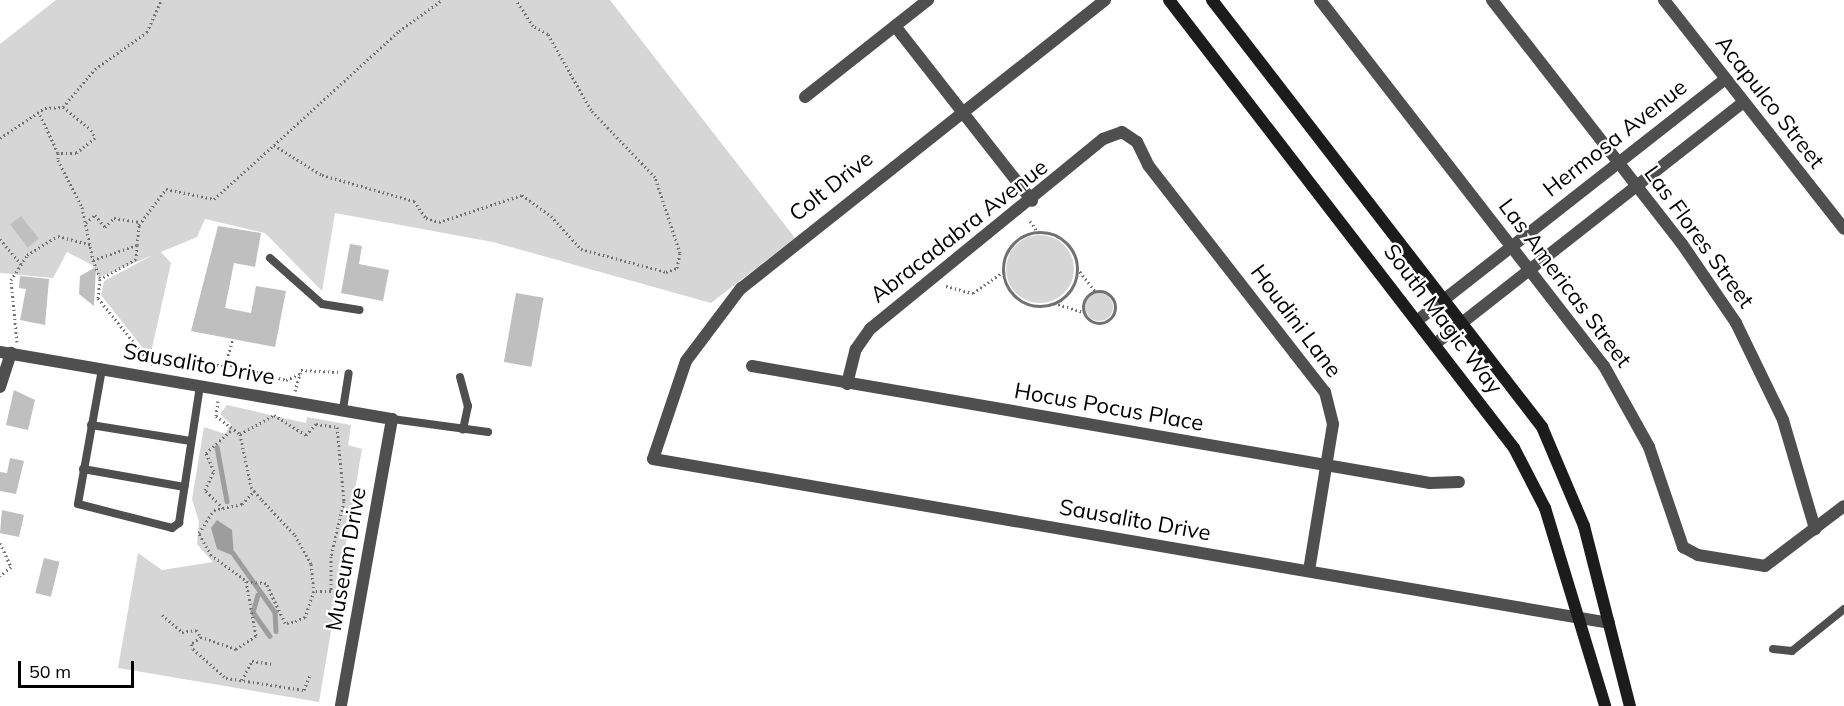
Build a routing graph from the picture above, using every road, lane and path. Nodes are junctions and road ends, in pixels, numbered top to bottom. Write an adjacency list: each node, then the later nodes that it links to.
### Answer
1 (161, 0): 15 (path)
2 (442, 0): 20 (path)
3 (516, 0): 20 (path)
4 (928, 0): 11 (street)
5 (1105, 0): 16 (street, Colt Drive)
6 (1169, 0): 49 (street, South Magic Way)
7 (1212, 0): 45 (street, South Magic Way)
8 (1320, 0): 33 (street, Las Americas Street)
9 (1492, 0): 22 (street, Las Flores Street)
10 (1664, 0): 12 (street, Acapulco Street)
11 (895, 26): 13 (street); 16 (street)
12 (1725, 78): 14 (street, Acapulco Street); 22 (street, Hermosa Avenue)
13 (805, 97)
14 (1744, 102): 23 (street); 28 (street, Acapulco Street)
15 (63, 107): 17 (path); 21 (path)
16 (961, 111): 24 (street); 75 (street, Colt Drive)
17 (40, 115): 19 (path); 21 (path)
18 (1122, 132): 24 (street, Abracadabra Avenue); 76 (street, Houdini Lane)
19 (0, 138)
20 (274, 145): 26 (path)
21 (58, 153): 27 (path)
22 (1619, 163): 23 (street, Las Flores Street); 33 (street, Hermosa Avenue)
23 (1637, 186): 40 (street); 83 (street, Las Flores Street)
24 (1032, 201): 62 (street, Abracadabra Avenue)
25 (1030, 221): 29 (path)
26 (141, 222): 27 (path); 31 (path)
27 (86, 223): 32 (path)
28 (1844, 229)
29 (1038, 232): 39 (path); 41 (path)
30 (0, 239): 34 (path)
31 (137, 244): 37 (path); 42 (path)
32 (92, 245): 37 (path); 38 (path)
33 (1512, 247): 40 (street, Las Americas Street); 45 (street, Hermosa Avenue)
34 (7, 248): 35 (path); 38 (path)
35 (0, 251)
36 (270, 258): 47 (lane)
37 (93, 261): 42 (path)
38 (21, 264): 53 (path)
39 (1077, 268): 44 (path); 46 (path)
40 (1530, 270): 50 (street); 83 (street, Las Americas Street)
41 (1003, 272): 43 (path); 46 (path)
42 (100, 279): 57 (path)
43 (946, 286)
44 (1096, 292): 48 (path); 48 (path)
45 (1445, 300): 49 (street, Hermosa Avenue); 50 (street, South Magic Way)
46 (1054, 303): 48 (path)
47 (360, 310)
48 (1084, 312)
49 (1418, 320): 52 (street, South Magic Way)
50 (1463, 324): 52 (street); 92 (street, South Magic Way)
51 (233, 339): 55 (path)
52 (1435, 344): 91 (street, South Magic Way)
53 (9, 353): 56 (street, Sausalito Drive); 64 (street)
54 (752, 366): 62 (street, Hocus Pocus Place)
55 (225, 367): 57 (path); 59 (path); 61 (path)
56 (102, 369): 57 (street, Sausalito Drive); 69 (lane)
57 (152, 372): 63 (street, Sausalito Drive)
58 (349, 373): 59 (path); 67 (lane)
59 (300, 374): 66 (path)
60 (460, 377): 71 (lane)
61 (222, 381)
62 (847, 384): 76 (street, Hocus Pocus Place)
63 (200, 386): 66 (street, Sausalito Drive); 74 (lane)
64 (0, 387)
65 (218, 400): 70 (path)
66 (292, 401): 67 (street, Sausalito Drive)
67 (343, 409): 68 (street, Sausalito Drive)
68 (392, 419): 71 (lane); 98 (street, Museum Drive)
69 (91, 425): 74 (lane); 77 (lane)
70 (233, 429): 73 (path); 82 (path)
71 (463, 429): 72 (lane)
72 (488, 432)
73 (240, 434): 80 (path); 88 (path)
74 (191, 441): 79 (lane)
75 (653, 459): 85 (street, Sausalito Drive)
76 (1327, 466): 78 (street, Hocus Pocus Place); 85 (street, Houdini Lane)
77 (83, 469): 79 (lane); 79 (lane)
78 (1459, 482)
79 (184, 487)
80 (255, 491): 82 (path); 88 (path)
81 (1844, 506): 83 (street)
82 (223, 508): 87 (path)
83 (1815, 530)
84 (0, 543): 86 (path)
85 (1309, 571): 91 (street, Sausalito Drive)
86 (0, 576)
87 (247, 581): 88 (path); 93 (path)
88 (314, 591)
89 (1844, 609): 94 (lane)
90 (162, 615): 93 (path)
91 (1581, 618): 92 (street, Sausalito Drive); 99 (street, South Magic Way)
92 (1609, 623): 100 (street, South Magic Way)
93 (201, 637): 97 (path)
94 (1773, 649)
95 (273, 664): 97 (path)
96 (310, 674): 97 (path)
97 (242, 680)
98 (341, 706)
99 (1605, 706)
100 (1629, 706)

